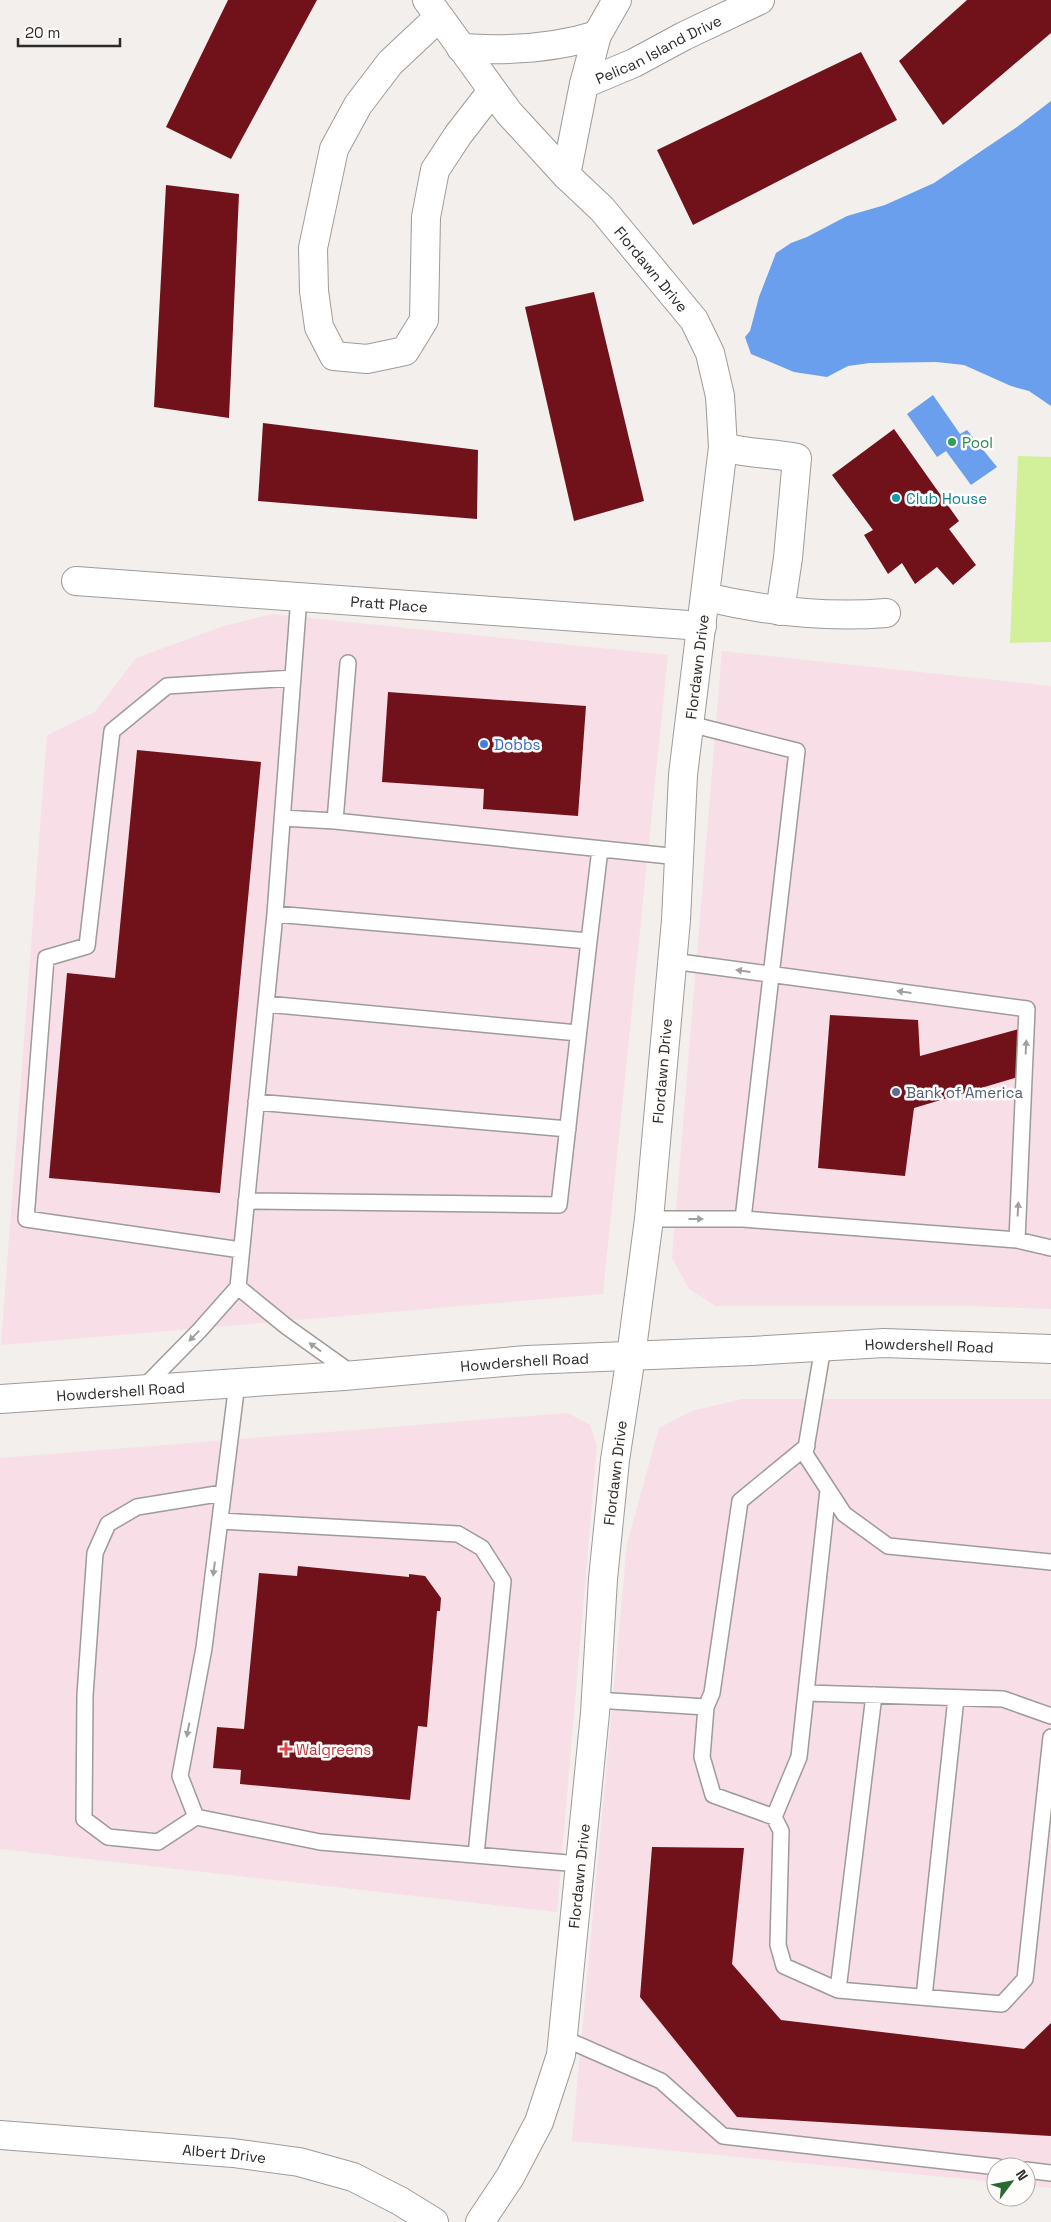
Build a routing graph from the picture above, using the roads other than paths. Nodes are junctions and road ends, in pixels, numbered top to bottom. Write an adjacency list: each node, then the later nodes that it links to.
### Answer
1 (617, 0): 4 (street, Pelican Island Drive)
2 (760, 0): 6 (street, Pelican Island Drive)
3 (433, 8): 5 (street, Flordawn Drive); 7 (street)
4 (597, 34): 5 (street); 6 (street, Pelican Island Drive)
5 (461, 48): 7 (street, Flordawn Drive)
6 (584, 84): 8 (street, Pelican Island Drive)
7 (492, 91): 8 (street, Flordawn Drive)
8 (566, 175): 9 (street, Flordawn Drive)
9 (723, 447): 12 (street, Flordawn Drive); 13 (street)
10 (76, 581): 11 (street, Pratt Place)
11 (299, 597): 15 (street, Pratt Place); 17 (lane)
12 (706, 597): 13 (street); 15 (street, Flordawn Drive)
13 (780, 611): 14 (street)
14 (886, 613)
15 (702, 626): 18 (street, Flordawn Drive)
16 (348, 663): 20 (lane)
17 (293, 678): 19 (lane); 36 (lane)
18 (690, 724): 22 (street, Flordawn Drive); 26 (lane)
19 (282, 818): 20 (lane); 23 (lane)
20 (335, 821): 21 (lane)
21 (600, 848): 22 (lane); 24 (lane)
22 (679, 856): 25 (street, Flordawn Drive)
23 (275, 914): 24 (lane); 27 (lane)
24 (589, 941): 28 (lane)
25 (672, 961): 26 (lane, one-way to 25); 33 (street, Flordawn Drive)
26 (770, 975): 32 (lane); 34 (lane, one-way to 26)
27 (266, 1004): 28 (lane); 29 (lane)
28 (578, 1033): 30 (lane)
29 (256, 1102): 30 (lane); 31 (lane)
30 (568, 1129): 31 (lane)
31 (246, 1201): 36 (lane)
32 (743, 1218): 33 (lane, one-way to 32); 34 (lane)
33 (649, 1219): 40 (street, Flordawn Drive)
34 (1017, 1240): 35 (lane)
35 (1051, 1248)
36 (241, 1250): 37 (lane)
37 (238, 1287): 41 (lane, one-way to 37); 43 (lane, one-way to 43)
38 (824, 1347): 39 (street, Howdershell Road); 40 (street, Howdershell Road); 45 (lane)
39 (1051, 1349)
40 (632, 1356): 41 (street, Howdershell Road); 53 (street, Flordawn Drive)
41 (354, 1375): 42 (street, Howdershell Road)
42 (237, 1383): 43 (street, Howdershell Road); 47 (lane)
43 (142, 1389): 44 (street, Howdershell Road)
44 (0, 1398)
45 (807, 1446): 46 (lane); 54 (lane)
46 (828, 1490): 49 (lane); 50 (lane)
47 (223, 1493): 48 (lane); 57 (lane)
48 (220, 1521): 57 (lane, one-way to 57); 59 (lane)
49 (1051, 1562)
50 (806, 1693): 51 (lane); 58 (lane)
51 (874, 1695): 52 (lane); 61 (lane)
52 (956, 1698): 55 (lane); 62 (lane)
53 (596, 1700): 54 (lane); 60 (street, Flordawn Drive)
54 (706, 1707): 58 (lane)
55 (1051, 1716)
56 (1051, 1737): 62 (lane)
57 (196, 1817): 59 (lane)
58 (774, 1817): 61 (lane)
59 (476, 1855): 60 (lane)
60 (580, 1864): 63 (street, Flordawn Drive)
61 (838, 1990): 62 (lane)
62 (924, 1997)
63 (563, 2038): 65 (lane); 69 (street, Flordawn Drive)
64 (0, 2135): 68 (street, Albert Drive)
65 (986, 2166)
66 (1036, 2171): 67 (lane)
67 (1051, 2173)
68 (434, 2222)
69 (480, 2222)

